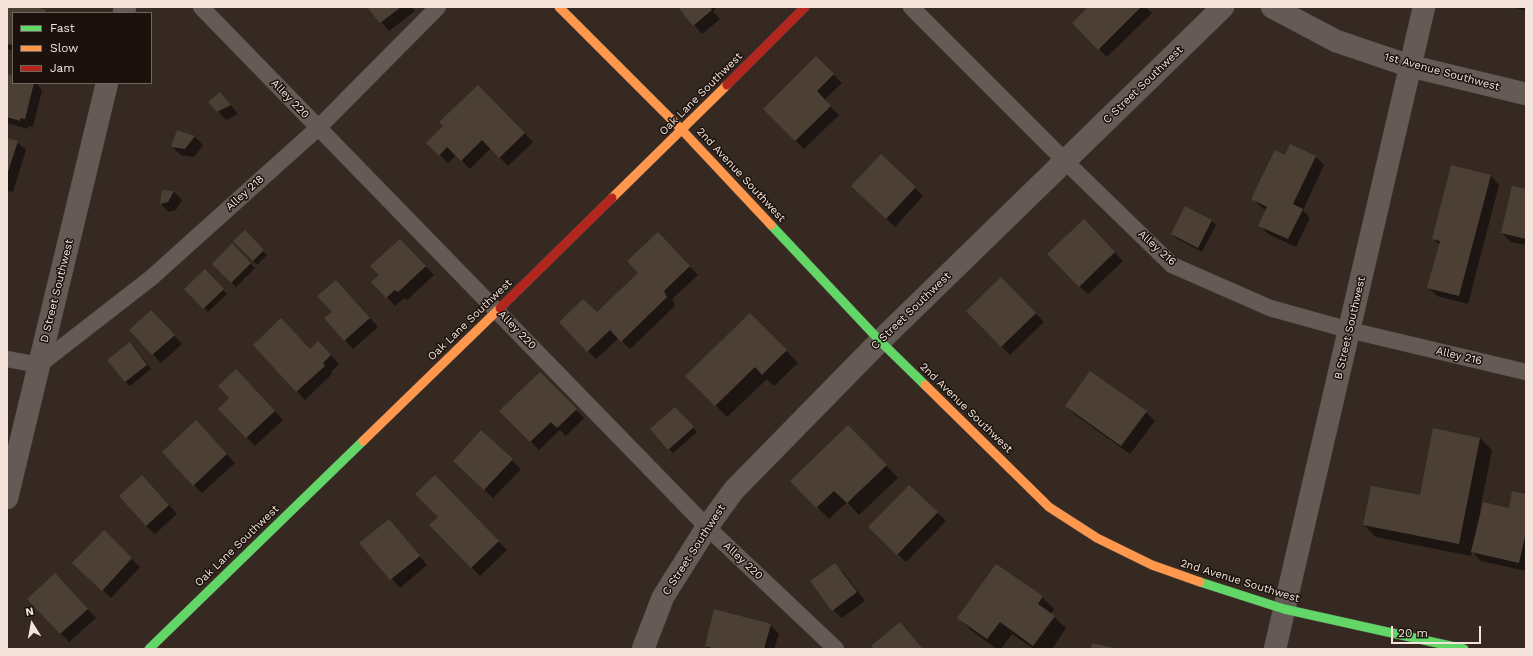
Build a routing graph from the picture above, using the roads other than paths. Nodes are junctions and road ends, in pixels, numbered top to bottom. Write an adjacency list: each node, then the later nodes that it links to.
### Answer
1 (201, 7): 12 (lane, Alley 220)
2 (438, 7): 12 (lane, Alley 218)
3 (559, 7): 13 (street, 2nd Avenue Southwest)
4 (805, 7): 13 (street, Oak Lane Southwest)
5 (911, 7): 14 (lane, Alley 216)
6 (1223, 7): 14 (street, C Street Southwest)
7 (1272, 7): 9 (street, 1st Avenue Southwest)
8 (1424, 7): 9 (street, B Street Southwest)
9 (1410, 66): 11 (street, 1st Avenue Southwest); 16 (street, B Street Southwest)
10 (107, 84): 19 (street, D Street Southwest)
11 (1526, 94)
12 (318, 128): 15 (lane, Alley 220); 19 (lane, Alley 218)
13 (682, 130): 15 (street, Oak Lane Southwest); 17 (street, 2nd Avenue Southwest)
14 (1065, 161): 16 (lane, Alley 216); 17 (street, C Street Southwest)
15 (497, 310): 22 (lane, Alley 220); 24 (street, Oak Lane Southwest)
16 (1350, 330): 20 (lane, Alley 216); 23 (street, B Street Southwest)
17 (880, 341): 22 (street, C Street Southwest); 23 (street, 2nd Avenue Southwest)
18 (7, 359): 19 (lane)
19 (39, 365): 21 (street, D Street Southwest)
20 (1526, 372)
21 (7, 498)
22 (707, 527): 25 (street, C Street Southwest); 26 (lane, Alley 220)
23 (1284, 609): 27 (street, B Street Southwest); 28 (street, 2nd Avenue Southwest)
24 (149, 649)
25 (642, 649)
26 (836, 649)
27 (1275, 649)
28 (1464, 649)

